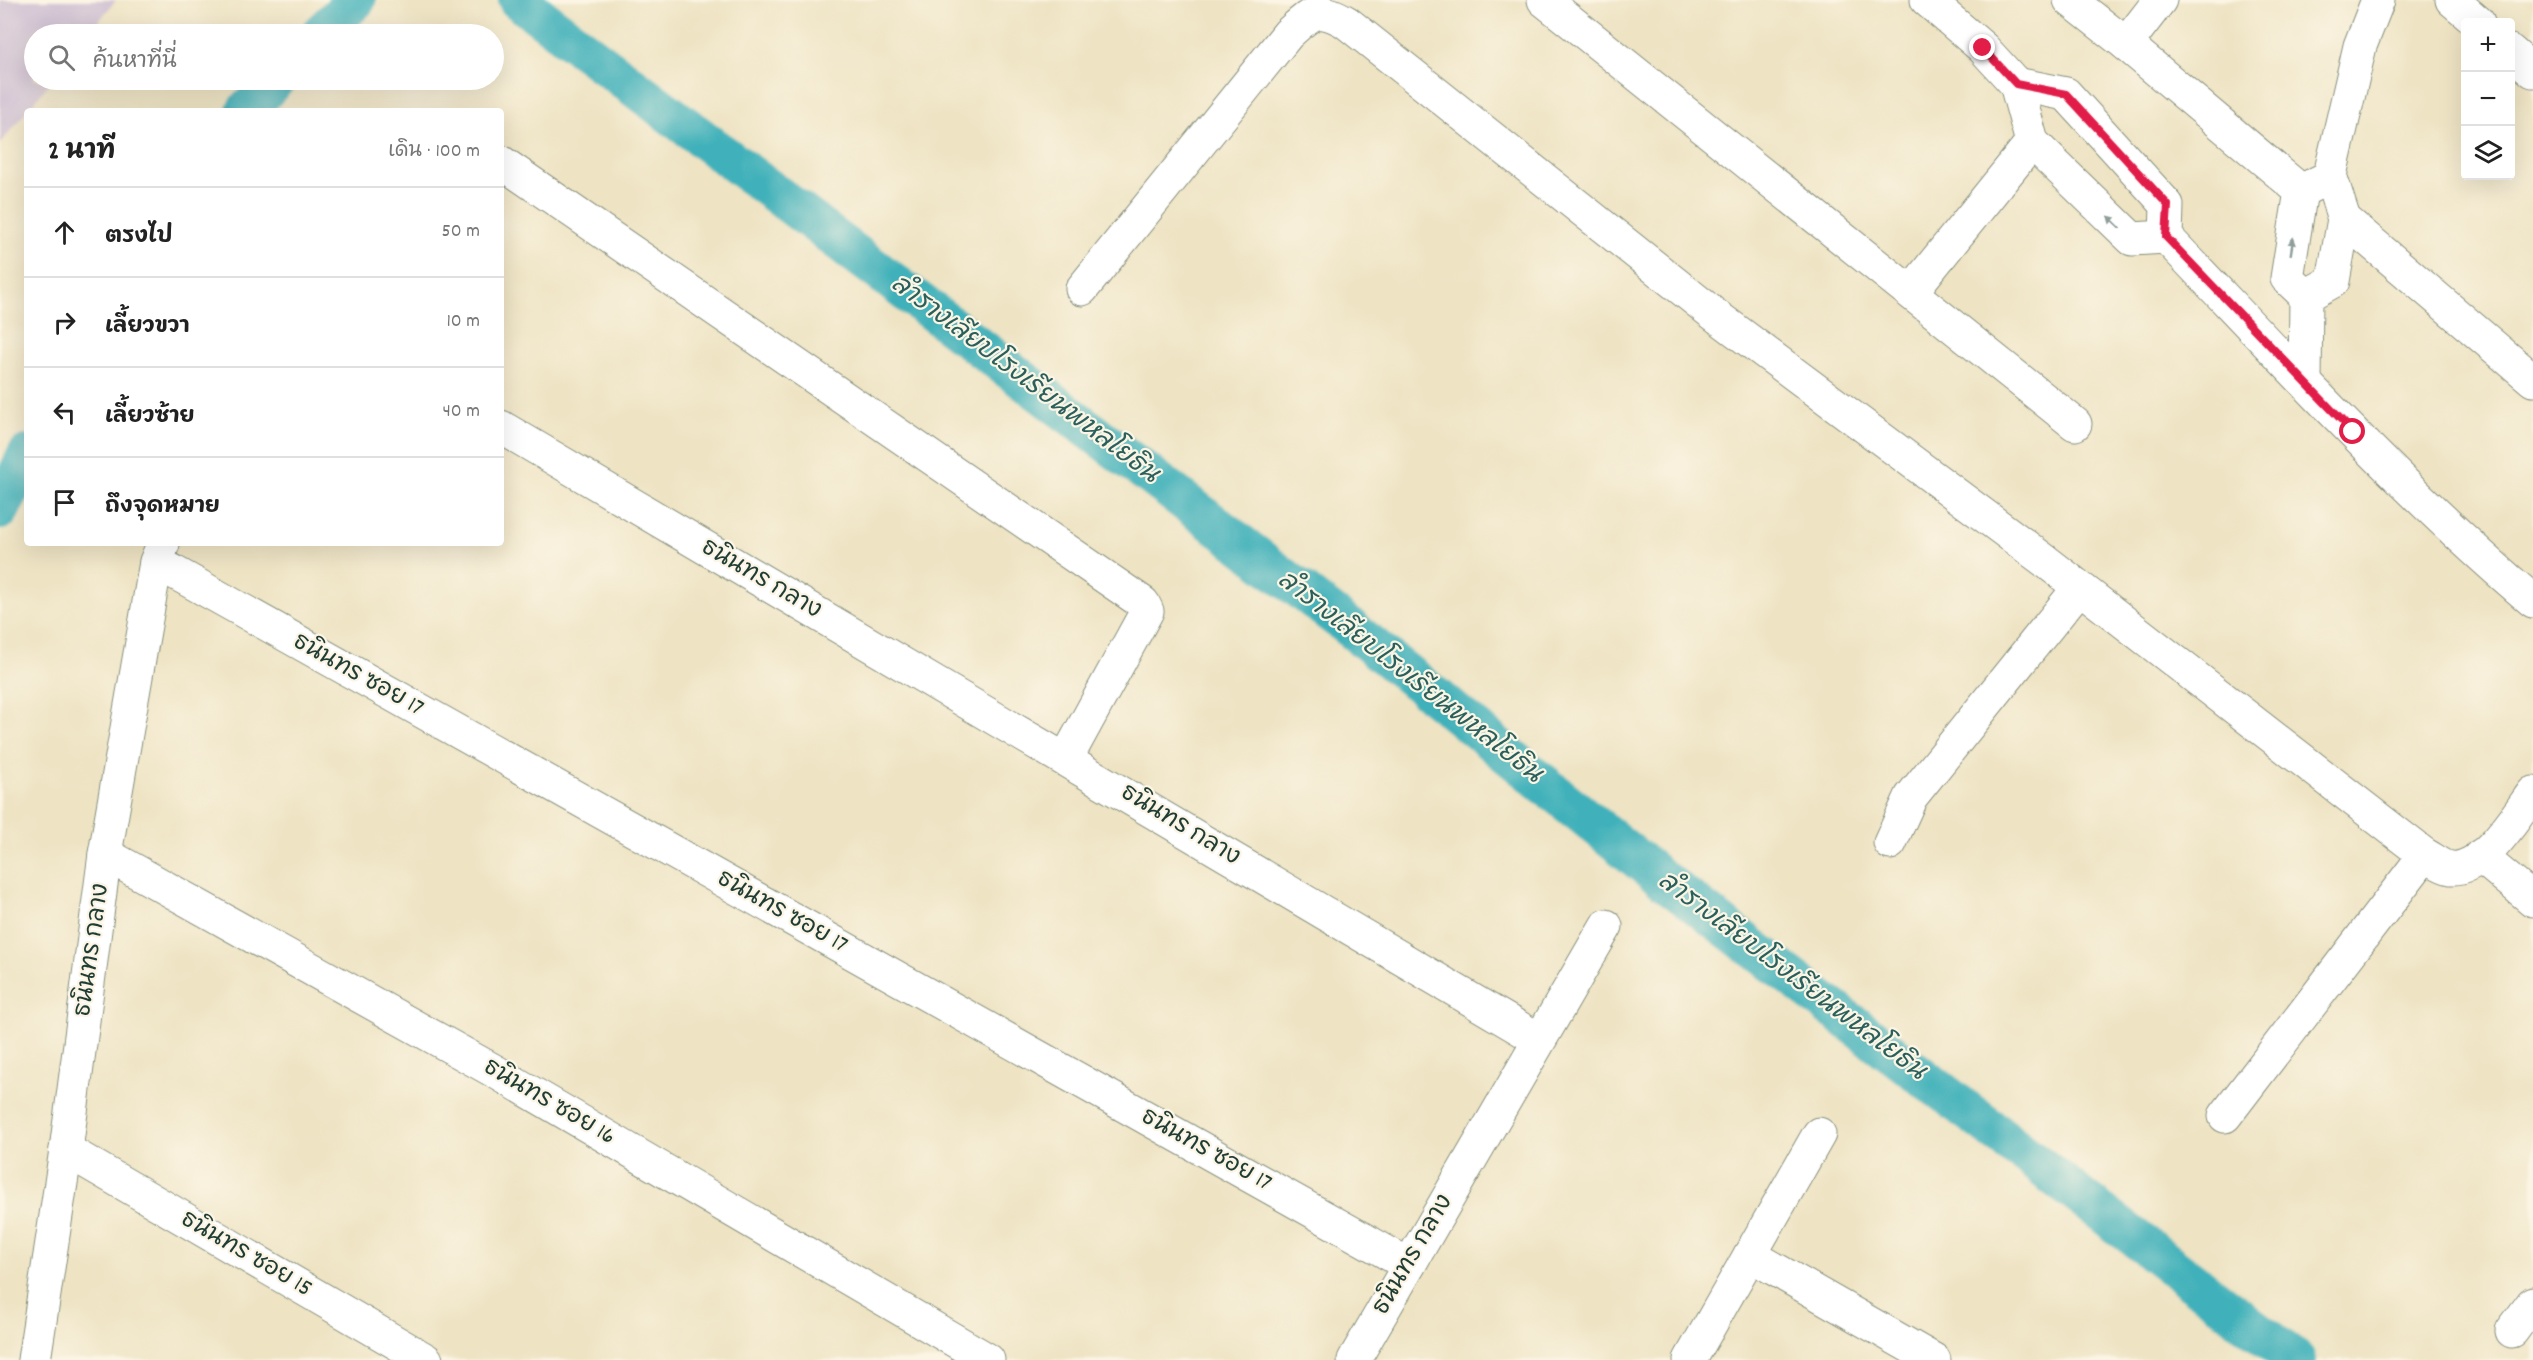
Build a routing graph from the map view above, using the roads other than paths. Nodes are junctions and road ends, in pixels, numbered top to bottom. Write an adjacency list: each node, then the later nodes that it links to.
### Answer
1 (1544, 0): 19 (street)
2 (1927, 0): 11 (street)
3 (2070, 0): 8 (street)
4 (2160, 0): 8 (street)
5 (2378, 0): 14 (street)
6 (2452, 0): 7 (street)
7 (2473, 18)
8 (2126, 44): 15 (street)
9 (2515, 55): 10 (street)
10 (2533, 71)
11 (2016, 84): 12 (street); 17 (street)
12 (2032, 142): 17 (street, one-way to 12); 19 (street)
13 (504, 164): 28 (street)
14 (2330, 176): 15 (street); 16 (street)
15 (2301, 191): 20 (street, one-way to 15)
16 (2344, 219): 20 (street); 21 (street)
17 (2166, 237): 22 (street)
18 (1082, 289): 26 (street)
19 (1911, 292): 23 (street)
20 (2306, 296): 22 (street)
21 (2533, 380)
22 (2305, 382): 27 (street)
23 (2075, 424)
24 (504, 429): 28 (street, ธนินทร กลาง)
25 (159, 553): 31 (street, ธนินทร กลาง); 41 (street, ธนินทร ซอย 17)
26 (2079, 588): 30 (street); 32 (street)
27 (2533, 601)
28 (1066, 759): 36 (street, ธนินทร กลาง)
29 (2533, 794): 33 (street)
30 (1890, 843)
31 (105, 854): 39 (street, ธนินทร กลาง); 46 (street, ธนินทร ซอย 16)
32 (2425, 855): 33 (street); 37 (street)
33 (2480, 856): 34 (street)
34 (2533, 900)
35 (1606, 926): 36 (street)
36 (1538, 1039): 41 (street, ธนินทร กลาง)
37 (2225, 1116)
38 (1819, 1134): 40 (street)
39 (66, 1150): 44 (street, ธนินทร กลาง); 45 (street, ธนินทร ซอย 15)
40 (1750, 1255): 48 (street); 49 (street)
41 (1409, 1264): 47 (street, ธนินทร กลาง)
42 (2533, 1303): 43 (street)
43 (2512, 1331)
44 (34, 1360)
45 (426, 1360)
46 (988, 1360)
47 (1354, 1360)
48 (1690, 1360)
49 (1934, 1360)

